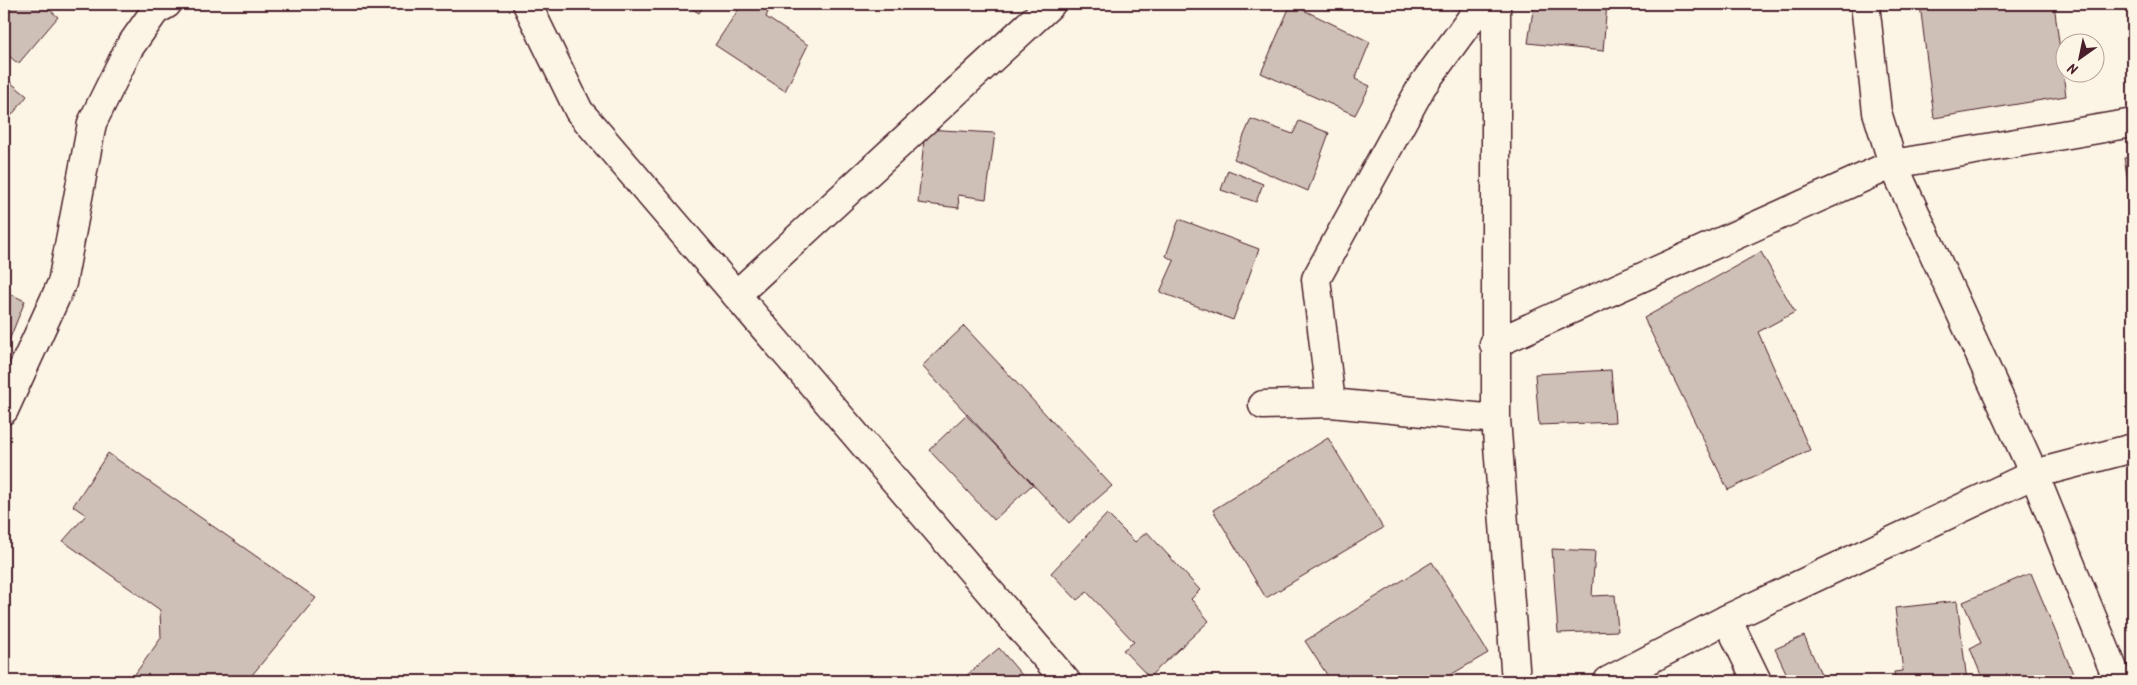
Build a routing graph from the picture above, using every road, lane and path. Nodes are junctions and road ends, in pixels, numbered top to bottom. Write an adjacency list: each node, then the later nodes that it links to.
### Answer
1 (527, 4): 9 (street)
2 (1051, 4): 9 (street)
3 (1482, 4): 11 (street)
4 (1496, 4): 10 (street)
5 (1866, 4): 8 (street)
6 (157, 6): 13 (street)
7 (2133, 123): 8 (street)
8 (1893, 164): 10 (street); 16 (street)
9 (736, 295): 18 (street)
10 (1494, 344): 14 (street)
11 (1330, 403): 12 (street); 14 (street)
12 (1264, 406)
13 (4, 410)
14 (1496, 419): 19 (street)
15 (2133, 448): 16 (street)
16 (2034, 474): 17 (street); 22 (street)
17 (1727, 619): 20 (street); 21 (street)
18 (1066, 681)
19 (1516, 681)
20 (1608, 681)
21 (1757, 681)
22 (2118, 681)

